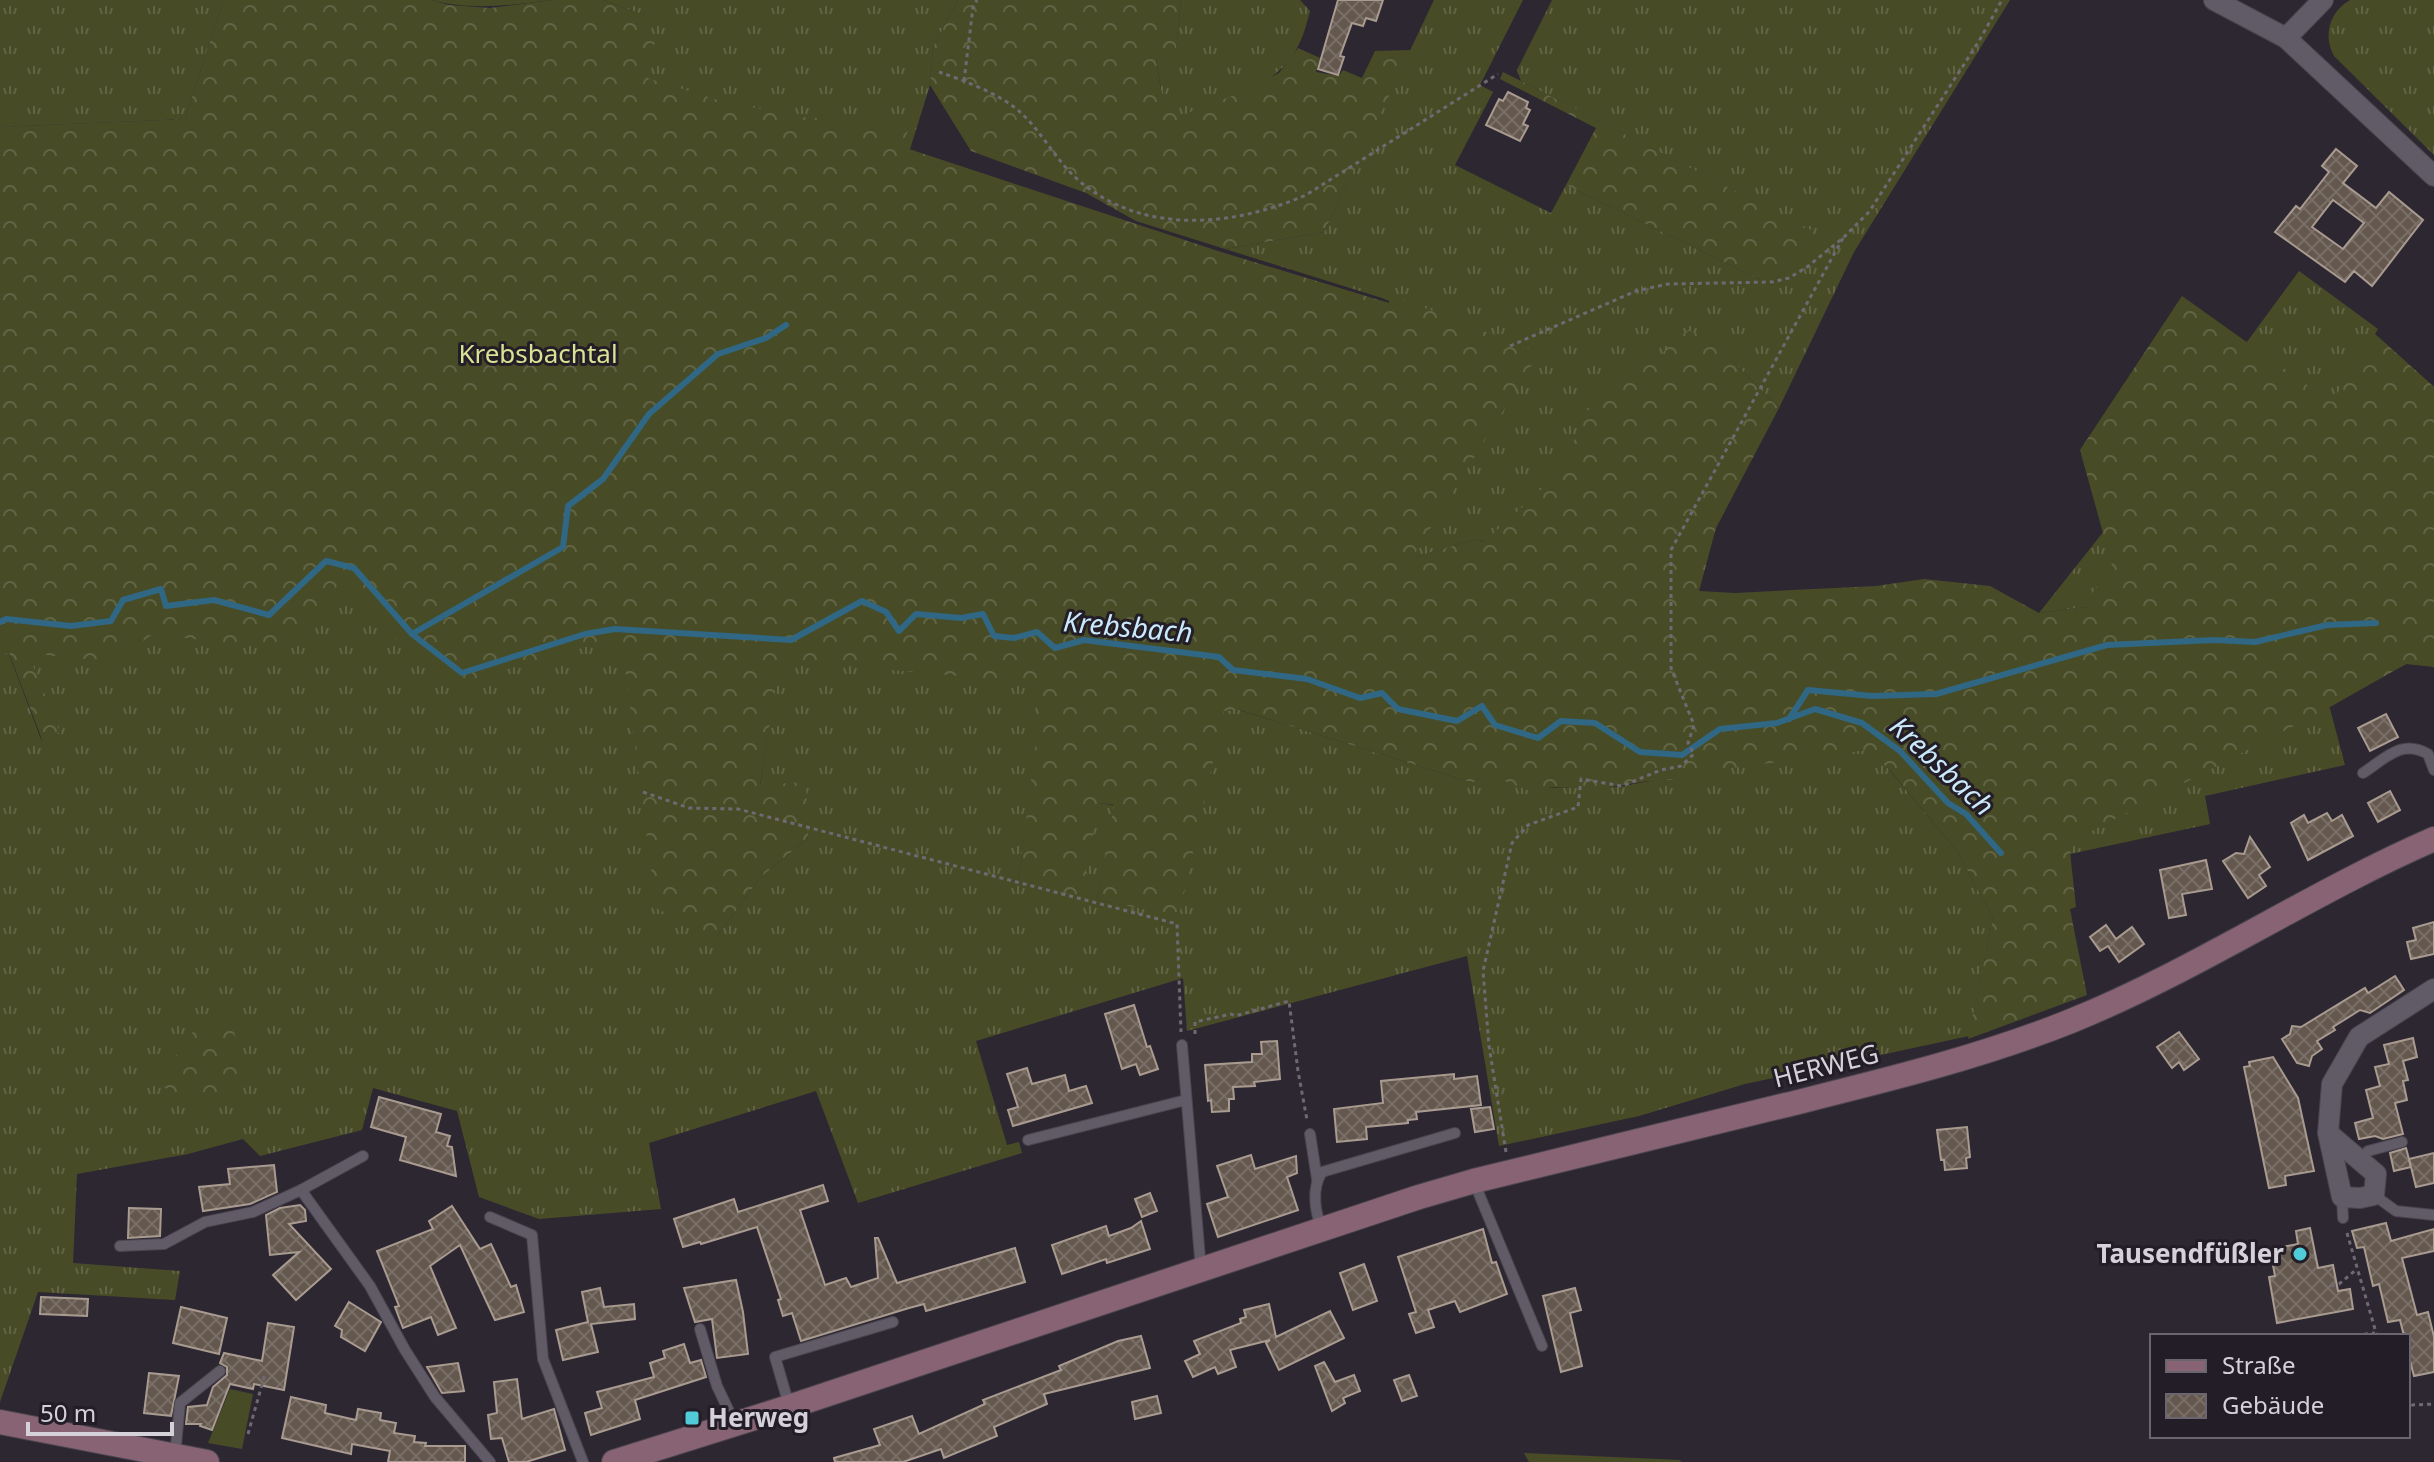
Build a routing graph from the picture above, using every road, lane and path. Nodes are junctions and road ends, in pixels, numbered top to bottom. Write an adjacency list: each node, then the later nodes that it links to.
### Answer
1 (977, 0): 8 (path)
2 (2002, 0): 10 (path)
3 (2214, 0): 5 (street)
4 (2323, 0): 5 (street)
5 (2286, 38): 9 (street)
6 (939, 72): 8 (path)
7 (1498, 74): 8 (path)
8 (964, 81)
9 (2434, 176)
10 (1843, 238): 11 (path); 27 (path)
11 (1510, 346)
12 (2434, 770): 13 (lane)
13 (2363, 773)
14 (643, 792): 18 (path)
15 (2434, 839): 27 (street, HERWEG)
16 (2434, 989): 21 (street)
17 (1195, 1034): 22 (path)
18 (1182, 1045): 19 (lane)
19 (1186, 1100): 23 (lane); 39 (lane)
20 (1455, 1133): 28 (lane)
21 (2328, 1133): 26 (street); 32 (street)
22 (1310, 1134): 28 (lane)
23 (1028, 1140)
24 (2402, 1142): 26 (lane)
25 (363, 1156): 30 (lane)
26 (2360, 1161): 31 (street)
27 (1508, 1173): 29 (street, HERWEG)
28 (1317, 1179): 36 (lane)
29 (1474, 1181): 36 (street, HERWEG); 44 (lane)
30 (301, 1190): 37 (lane); 56 (lane)
31 (2374, 1195): 32 (street); 33 (lane)
32 (2342, 1197): 35 (lane)
33 (2434, 1215)
34 (490, 1217): 57 (lane)
35 (2343, 1218): 38 (path)
36 (1323, 1230): 39 (street, HERWEG)
37 (120, 1246)
38 (2357, 1269): 40 (path); 43 (path)
39 (1201, 1270): 49 (street, HERWEG)
40 (2331, 1286)
41 (893, 1322): 49 (lane)
42 (700, 1329): 51 (lane)
43 (2376, 1334)
44 (1542, 1346)
45 (220, 1371): 53 (lane)
46 (265, 1374): 52 (path)
47 (2410, 1401): 48 (path)
48 (2434, 1404)
49 (789, 1407): 51 (street, HERWEG)
50 (0, 1422): 53 (street)
51 (735, 1424): 54 (street, HERWEG)
52 (248, 1434)
53 (175, 1456): 55 (street)
54 (619, 1461)
55 (207, 1462)
56 (490, 1462)
57 (583, 1462)

